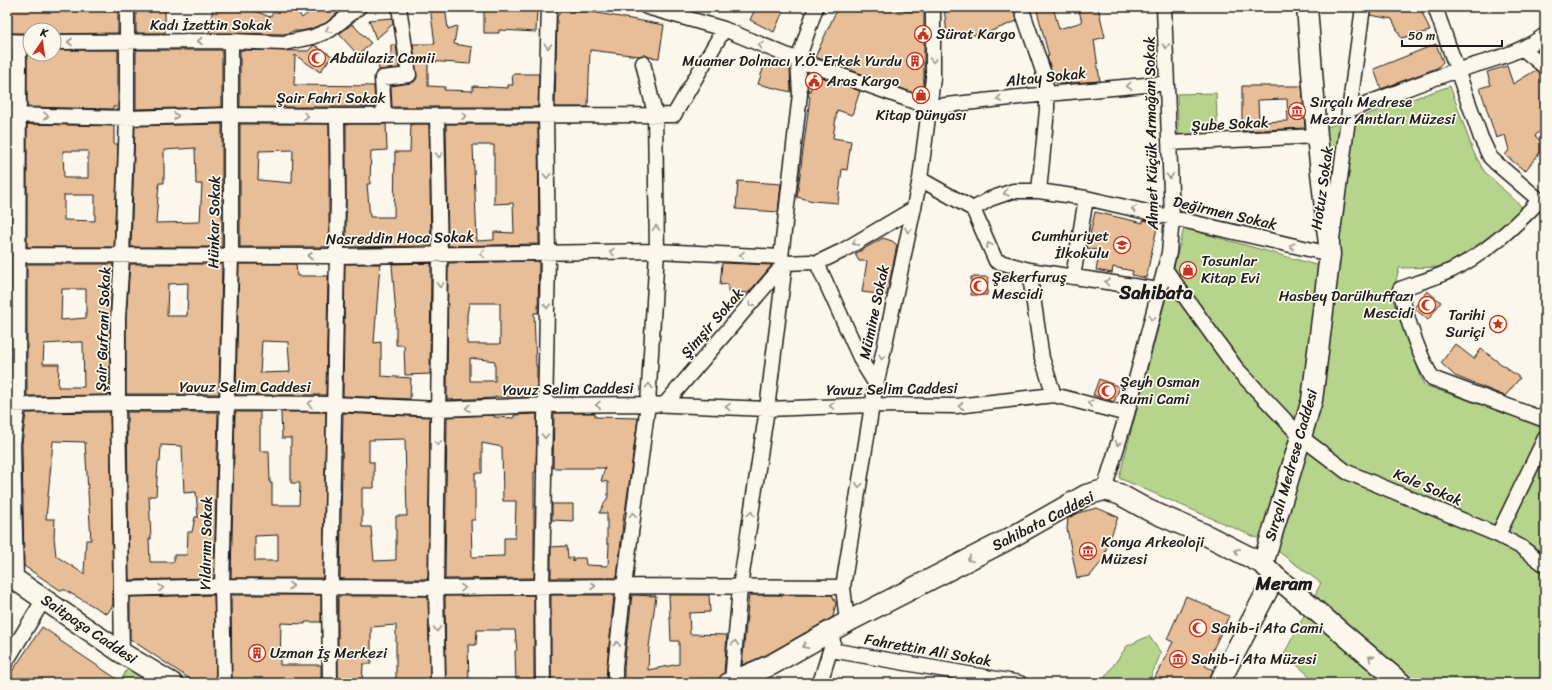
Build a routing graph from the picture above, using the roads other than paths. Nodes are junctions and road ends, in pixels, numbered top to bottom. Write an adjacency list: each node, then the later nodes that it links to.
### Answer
1 (127, 7): 18 (street, Şair Gufrani Sokak)
2 (358, 7): 15 (street, Kadı İzettin Sokak, one-way to 15)
3 (399, 7): 30 (street)
4 (549, 7): 31 (street, one-way to 31)
5 (648, 7): 13 (street)
6 (816, 7): 20 (street)
7 (933, 7): 26 (street, Mümine Sokak, one-way to 26)
8 (1021, 7): 25 (street)
9 (1164, 7): 24 (street, Ahmet Küçük Armağan Sokak, one-way to 24)
10 (1307, 7): 36 (street, Sırçalı Medrese Caddesi)
11 (1363, 7): 27 (street, Hotuz Sokak)
12 (1435, 7): 23 (street)
13 (724, 29): 20 (street, one-way to 13); 28 (street, Şair Fahri Sokak)
14 (1545, 35): 19 (street)
15 (231, 41): 18 (street, Kadı İzettin Sokak, one-way to 18); 29 (street, Hünkar Sokak)
16 (19, 42): 32 (street)
17 (62, 42): 18 (street, Kadı İzettin Sokak, one-way to 17)
18 (128, 42): 35 (street, Şair Gufrani Sokak)
19 (1523, 48): 22 (street); 23 (street)
20 (798, 60): 26 (street); 53 (street)
21 (644, 63): 28 (street)
22 (1545, 66)
23 (1457, 71): 27 (street); 41 (street)
24 (1168, 83): 25 (street, Altay Sokak, one-way to 25); 37 (street, Ahmet Küçük Armağan Sokak)
25 (1047, 94): 26 (street, Altay Sokak, one-way to 26); 39 (street)
26 (929, 107): 38 (street, Mümine Sokak)
27 (1349, 110): 47 (street, Hotuz Sokak)
28 (655, 114): 31 (street, Şair Fahri Sokak); 45 (street, one-way to 28)
29 (231, 115): 33 (street, Şair Fahri Sokak, one-way to 33); 35 (street, Şair Fahri Sokak, one-way to 29); 49 (street, Hünkar Sokak)
30 (384, 115): 33 (street, Şair Fahri Sokak); 34 (street, Şair Fahri Sokak)
31 (546, 115): 34 (street, Şair Fahri Sokak, one-way to 31); 46 (street, one-way to 46)
32 (12, 116): 35 (street, Şair Fahri Sokak, one-way to 35); 48 (street)
33 (337, 116): 52 (street)
34 (437, 116): 50 (street, one-way to 50)
35 (127, 118): 51 (street, Şair Gufrani Sokak)
36 (1317, 136): 37 (street, Şube Sokak); 47 (street, Sırçalı Medrese Caddesi)
37 (1168, 143): 44 (street, Ahmet Küçük Armağan Sokak, one-way to 44)
38 (920, 179): 42 (street, Mümine Sokak); 43 (street)
39 (1038, 191): 40 (street, Değirmen Sokak); 43 (street, Değirmen Sokak, one-way to 43)
40 (1086, 198): 44 (street, Değirmen Sokak, one-way to 40); 57 (street)
41 (1542, 203): 72 (street)
42 (913, 209): 54 (street, one-way to 54); 59 (street, Mümine Sokak, one-way to 59)
43 (973, 209): 56 (street, one-way to 43)
44 (1172, 218): 47 (street, Değirmen Sokak, one-way to 44); 55 (street, Ahmet Küçük Armağan Sokak)
45 (657, 251): 46 (street, Nasreddin Hoca Sokak, one-way to 46); 53 (street, Nasreddin Hoca Sokak, one-way to 45); 64 (street, one-way to 45)
46 (548, 253): 50 (street, Nasreddin Hoca Sokak, one-way to 50); 67 (street, one-way to 67)
47 (1330, 254): 73 (street, Sırçalı Medrese Caddesi)
48 (19, 255): 51 (street, Nasreddin Hoca Sokak); 66 (street)
49 (231, 255): 51 (street, Nasreddin Hoca Sokak); 52 (street, Nasreddin Hoca Sokak, one-way to 49); 62 (street, Hünkar Sokak)
50 (440, 255): 52 (street, Nasreddin Hoca Sokak); 69 (street, one-way to 69)
51 (122, 256): 61 (street, Şair Gufrani Sokak)
52 (337, 256): 63 (street)
53 (783, 260): 54 (street, Nasreddin Hoca Sokak); 65 (street, Şimşir Sokak, one-way to 65); 70 (street)
54 (817, 263): 59 (street)
55 (1165, 269): 58 (street, Ahmet Küçük Armağan Sokak); 73 (street, Kale Sokak)
56 (1029, 270): 57 (street); 60 (street)
57 (1073, 277): 58 (street, one-way to 57)
58 (1159, 290): 71 (street, Ahmet Küçük Armağan Sokak, one-way to 71)
59 (877, 386): 68 (street, Mümine Sokak)
60 (1054, 395): 68 (street, Yavuz Selim Caddesi, one-way to 68); 71 (street, Yavuz Selim Caddesi, one-way to 60)
61 (118, 403): 62 (street, Yavuz Selim Caddesi); 66 (street, Yavuz Selim Caddesi); 87 (street, Şair Gufrani Sokak)
62 (226, 403): 63 (street, Yavuz Selim Caddesi, one-way to 62); 80 (street, Yıldırım Sokak)
63 (334, 404): 69 (street, Yavuz Selim Caddesi); 81 (street)
64 (648, 404): 65 (street, Yavuz Selim Caddesi); 67 (street, Yavuz Selim Caddesi, one-way to 67); 82 (street, one-way to 64)
65 (665, 404): 70 (street, Yavuz Selim Caddesi, one-way to 65)
66 (12, 405): 79 (street)
67 (546, 405): 69 (street, Yavuz Selim Caddesi, one-way to 69); 83 (street, one-way to 83)
68 (872, 405): 70 (street, Yavuz Selim Caddesi, one-way to 70); 85 (street, Mümine Sokak, one-way to 85)
69 (438, 409): 86 (street, one-way to 86)
70 (767, 409): 84 (street, one-way to 70)
71 (1127, 414): 75 (street, Ahmet Küçük Armağan Sokak, one-way to 75)
72 (1545, 420)
73 (1301, 437): 76 (street, Kale Sokak); 78 (street, Sırçalı Medrese Caddesi)
74 (1545, 438): 76 (street)
75 (1104, 490): 78 (street, Sahibata Caddesi, one-way to 75); 89 (street, Sahibata Caddesi, one-way to 89)
76 (1498, 535): 77 (street, Kale Sokak)
77 (1545, 565)
78 (1269, 570): 102 (street, Sırçalı Medrese Caddesi); 103 (street, Sahibata Caddesi, one-way to 78)
79 (11, 577): 88 (street, Saitpaşa Caddesi)
80 (222, 586): 81 (street, one-way to 81); 87 (street, one-way to 80); 95 (street, Yıldırım Sokak)
81 (329, 586): 86 (street); 96 (street)
82 (624, 586): 83 (street, one-way to 82); 84 (street); 99 (street, one-way to 82)
83 (542, 587): 86 (street, one-way to 83); 98 (street)
84 (740, 587): 85 (street); 100 (street, one-way to 84)
85 (843, 587): 89 (street, Mümine Sokak)
86 (436, 588): 97 (street, one-way to 97)
87 (122, 589): 91 (street, Şair Gufrani Sokak)
88 (44, 599): 91 (street, Saitpaşa Caddesi); 92 (street)
89 (841, 626): 90 (street, Mümine Sokak); 100 (street, Sahibata Caddesi, one-way to 100)
90 (831, 650): 93 (street, Fahrettin Ali Sokak); 101 (street, Mümine Sokak)
91 (122, 652): 94 (street, Saitpaşa Caddesi)
92 (7, 660)
93 (1012, 682)
94 (172, 683)
95 (224, 683)
96 (330, 683)
97 (438, 683)
98 (543, 683)
99 (615, 683)
100 (731, 683)
101 (820, 683)
102 (1219, 683)
103 (1401, 683)

